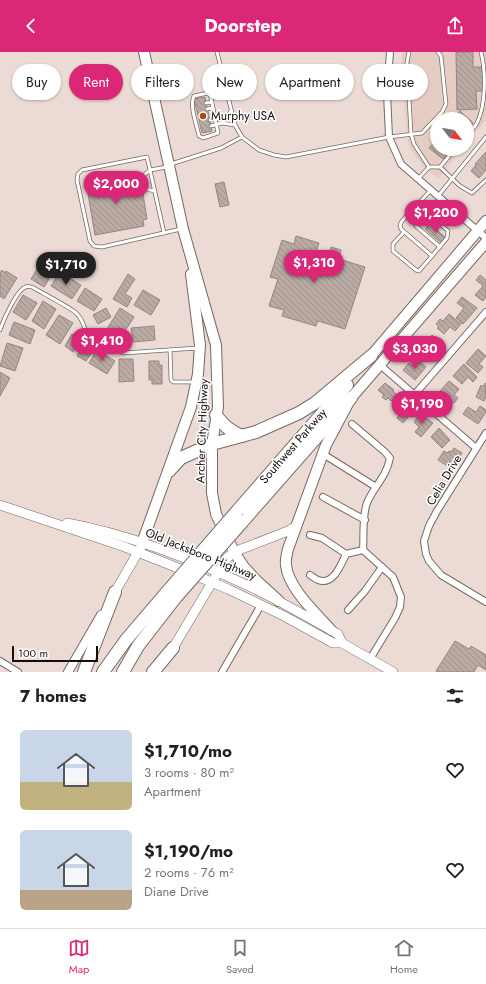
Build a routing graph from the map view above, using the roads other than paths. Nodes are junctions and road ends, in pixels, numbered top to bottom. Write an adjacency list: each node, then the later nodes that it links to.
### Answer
1 (144, 52): 27 (main road, Archer City Highway)
2 (217, 52): 7 (lane)
3 (390, 52): 24 (street)
4 (409, 52): 22 (lane)
5 (438, 52): 22 (lane)
6 (481, 52): 21 (lane)
7 (220, 64)
8 (202, 94): 18 (lane)
9 (229, 100): 14 (lane)
10 (212, 102): 11 (lane); 12 (lane)
11 (206, 103)
12 (213, 108): 13 (lane); 15 (lane)
13 (207, 109)
14 (231, 110): 17 (lane); 19 (lane)
15 (216, 119): 16 (lane); 18 (lane)
16 (210, 120)
17 (222, 123): 18 (lane); 19 (lane)
18 (217, 125): 20 (lane)
19 (235, 125): 23 (lane)
20 (211, 126)
21 (474, 127)
22 (411, 134): 24 (lane); 28 (lane)
23 (242, 137): 24 (lane); 27 (lane)
24 (389, 137): 32 (street)
25 (486, 137): 31 (lane)
26 (449, 156): 29 (lane)
27 (170, 166): 30 (lane); 40 (main road, Archer City Highway)
28 (429, 167): 29 (lane); 32 (lane)
29 (440, 167): 31 (lane)
30 (150, 170): 35 (lane); 35 (lane); 43 (lane)
31 (453, 178): 33 (lane); 36 (lane)
32 (418, 179): 34 (street)
33 (486, 180)
34 (431, 190): 36 (street); 37 (lane)
35 (155, 191): 43 (lane)
36 (438, 196): 41 (street)
37 (418, 204): 38 (lane); 42 (lane)
38 (425, 210): 47 (lane); 47 (lane)
39 (486, 222): 41 (main road, Southwest Parkway)
40 (183, 229): 43 (lane); 46 (main road, Archer City Highway)
41 (478, 231): 44 (street); 49 (main road, Southwest Parkway)
42 (404, 232): 48 (lane); 48 (lane)
43 (164, 233)
44 (486, 238)
45 (486, 242): 50 (main road, Southwest Parkway)
46 (187, 244): 53 (main road, Archer City Highway); 59 (main road, Archer City Highway)
47 (440, 247): 48 (lane)
48 (432, 256)
49 (421, 298): 50 (main road); 55 (main road, Southwest Parkway)
50 (431, 306): 55 (main road, Southwest Parkway)
51 (486, 312): 57 (street)
52 (0, 330): 54 (lane)
53 (200, 348): 54 (lane); 56 (main road, Archer City Highway)
54 (170, 350): 56 (lane)
55 (375, 361): 57 (street); 58 (main road, Southwest Parkway); 62 (highway); 70 (highway, Southwest Parkway)
56 (197, 382): 66 (main road, Archer City Highway)
57 (415, 394): 64 (street)
58 (351, 398): 65 (main road); 70 (highway, Southwest Parkway)
59 (216, 416): 62 (highway); 63 (main road, Archer City Highway)
60 (352, 424): 67 (street)
61 (486, 433): 64 (street, Celia Drive)
62 (242, 436): 63 (highway)
63 (212, 444): 66 (highway); 76 (main road, Archer City Highway)
64 (476, 448): 85 (street, Celia Drive)
65 (323, 454): 67 (street); 72 (main road)
66 (169, 470): 74 (main road, Archer City Highway)
67 (376, 487): 71 (street)
68 (323, 497): 71 (street)
69 (0, 505): 74 (main road, Old Jacksboro Highway)
70 (240, 515): 83 (highway, Southwest Parkway, bridge)
71 (365, 520): 75 (street)
72 (296, 526): 76 (main road); 88 (main road)
73 (310, 535): 77 (street)
74 (140, 548): 79 (main road, Old Jacksboro Highway); 81 (main road, Old Jacksboro Highway); 82 (main road)
75 (363, 550): 77 (street); 78 (street)
76 (234, 552): 79 (main road); 84 (main road, Archer City Highway)
77 (346, 554): 80 (street)
78 (382, 566): 87 (street); 91 (street)
79 (218, 573): 81 (main road); 84 (main road, Old Jacksboro Highway)
80 (310, 574)
81 (213, 582): 86 (main road, Old Jacksboro Highway); 90 (main road)
82 (115, 592): 94 (street); 95 (highway)
83 (171, 594): 96 (highway, Southwest Parkway); 97 (highway, Southwest Parkway)
84 (278, 601): 88 (main road, Old Jacksboro Highway)
85 (486, 602)
86 (261, 605): 89 (main road, Old Jacksboro Highway); 100 (street)
87 (348, 610)
88 (331, 630): 89 (main road, Old Jacksboro Highway)
89 (342, 643): 91 (main road, Old Jacksboro Highway)
90 (173, 648): 98 (highway); 99 (street)
91 (370, 658): 101 (main road, Old Jacksboro Highway)
92 (0, 661): 93 (street)
93 (18, 672)
94 (68, 672)
95 (84, 672)
96 (103, 672)
97 (123, 672)
98 (153, 672)
99 (159, 672)
100 (222, 672)
101 (393, 672)

